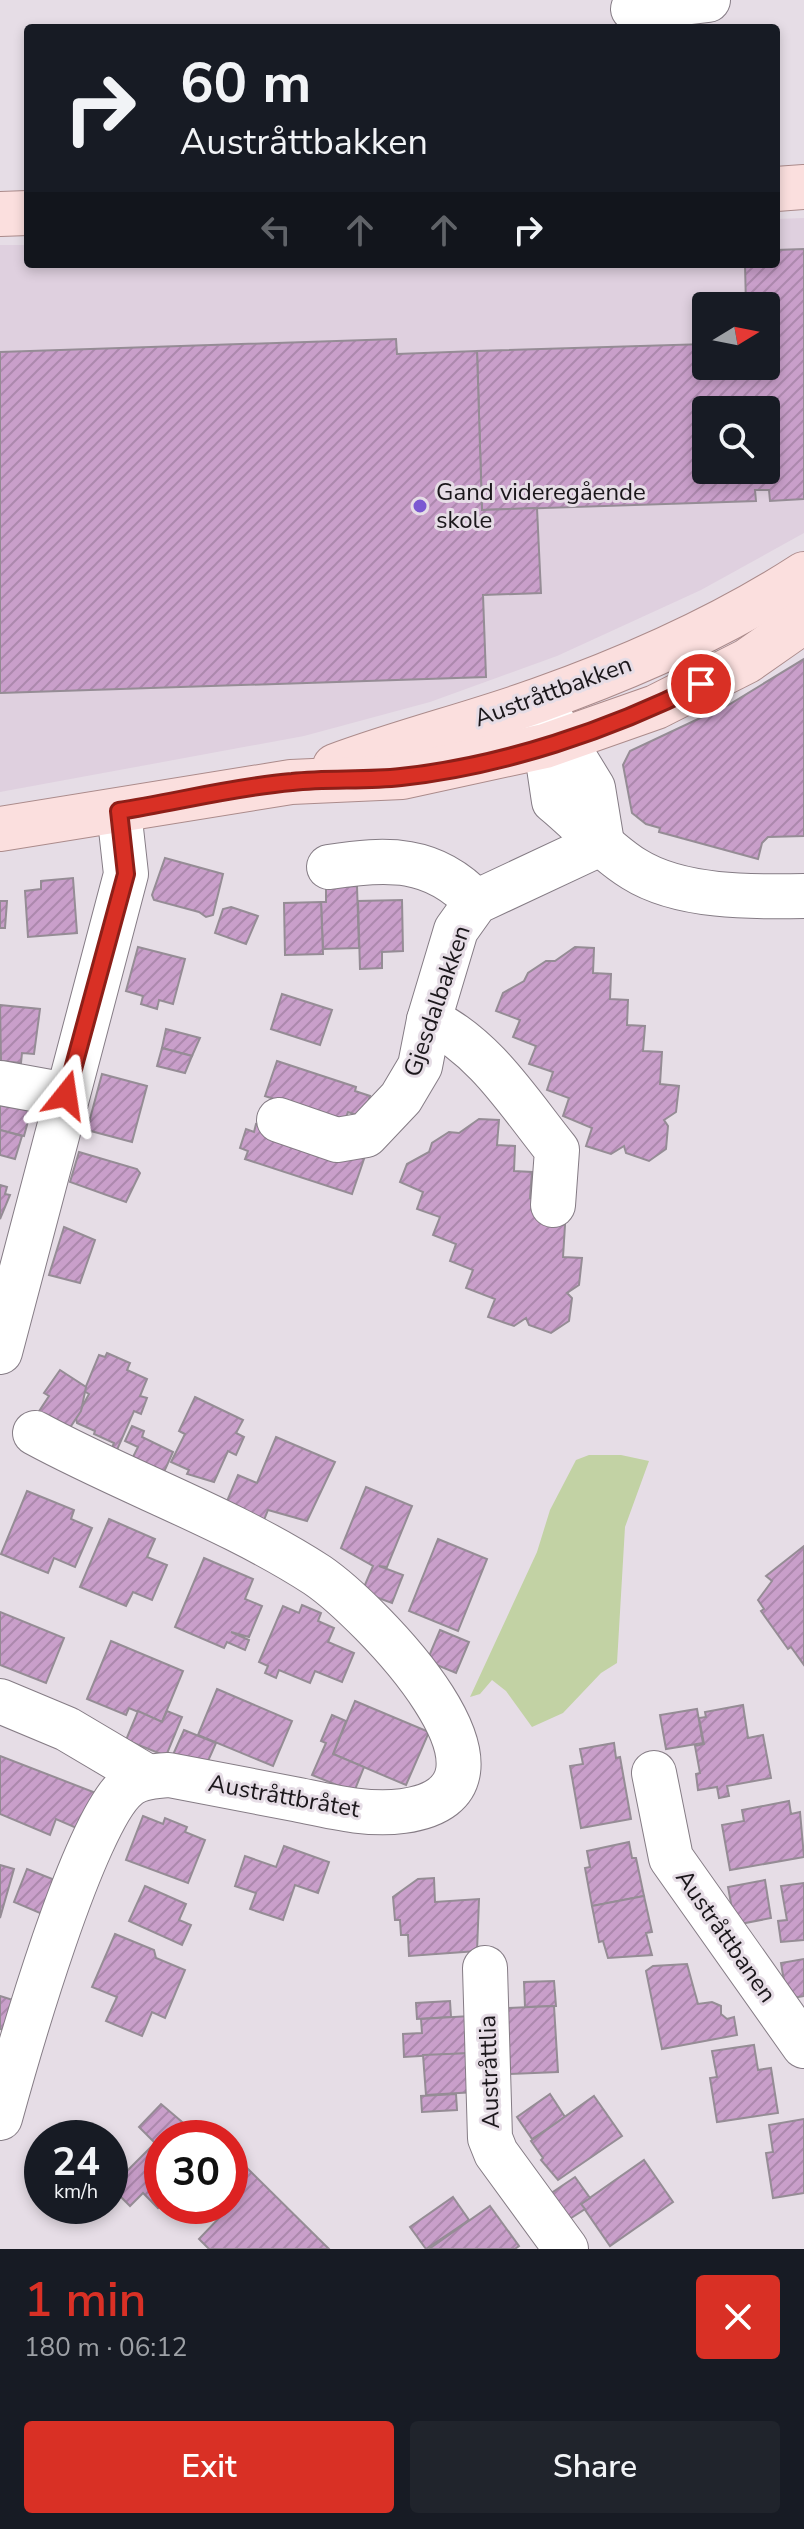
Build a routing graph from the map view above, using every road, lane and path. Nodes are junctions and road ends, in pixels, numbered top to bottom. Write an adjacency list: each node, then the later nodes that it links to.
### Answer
1 (636, 0): 2 (street)
2 (708, 0)
3 (804, 187): 4 (main road)
4 (780, 189)
5 (24, 213): 6 (main road)
6 (0, 214)
7 (804, 574): 9 (main road, Austråttbakken)
8 (804, 621): 10 (main road, Austråttbakken)
9 (539, 701): 10 (street); 11 (main road, Austråttbakken)
10 (555, 742): 11 (main road, Austråttbakken); 14 (street)
11 (291, 782): 12 (main road, Austråttbakken)
12 (119, 811): 13 (main road, Austråttbakken); 20 (street)
13 (0, 829)
14 (602, 843): 16 (street); 17 (street, Gjesdalbakken)
15 (329, 867): 17 (street)
16 (804, 896)
17 (476, 902): 18 (street, Gjesdalbakken)
18 (429, 1020): 21 (street, Gjesdalbakken); 22 (street)
19 (0, 1083): 20 (street)
20 (66, 1095): 23 (street)
21 (279, 1120)
22 (553, 1205)
23 (0, 1352)
24 (35, 1433): 27 (street, Austråttbråtet)
25 (0, 1701): 27 (street)
26 (654, 1773): 29 (street, Austråttbanen)
27 (148, 1777): 30 (street)
28 (485, 1968): 31 (street, Austråttlia)
29 (804, 2046)
30 (0, 2118)
31 (566, 2249)

